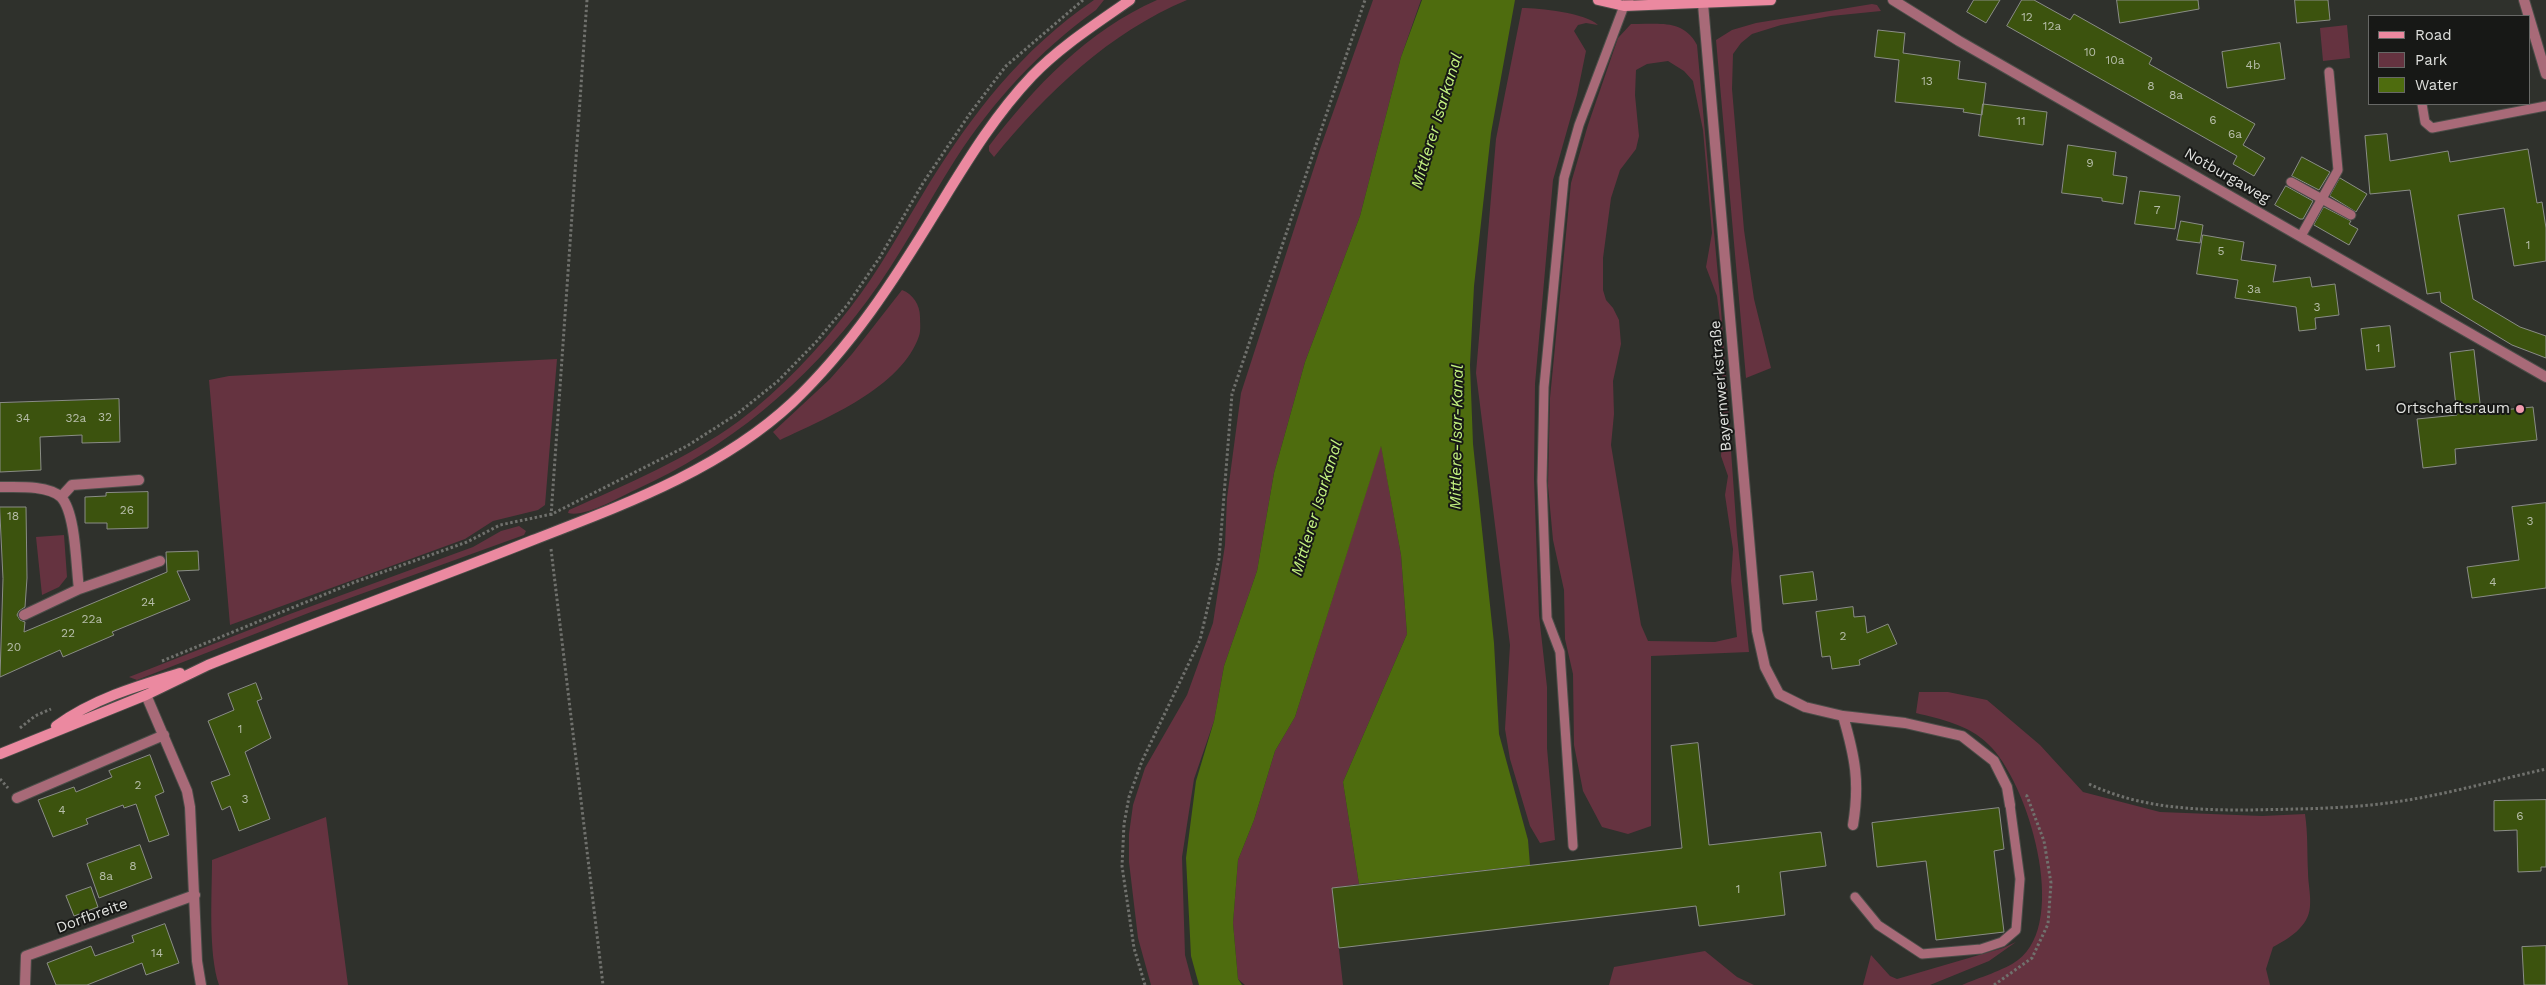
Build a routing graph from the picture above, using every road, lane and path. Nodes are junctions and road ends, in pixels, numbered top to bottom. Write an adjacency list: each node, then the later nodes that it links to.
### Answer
1 (587, 0): 26 (path)
2 (1083, 0): 26 (path)
3 (1130, 0): 27 (street)
4 (1366, 0): 51 (path)
5 (1598, 0): 9 (street)
6 (1770, 0): 10 (street)
7 (1893, 0): 21 (street, Notburgaweg)
8 (2524, 0): 11 (street)
9 (1626, 3): 10 (street); 45 (lane)
10 (1703, 4): 35 (street, Bayernwerkstraße)
11 (2529, 15)
12 (2531, 22): 13 (street)
13 (2544, 62): 15 (street)
14 (2329, 72): 19 (lane)
15 (2546, 74)
16 (2422, 105): 17 (lane)
17 (2546, 106)
18 (2291, 182): 19 (lane)
19 (2323, 198): 20 (lane); 21 (lane)
20 (2351, 215)
21 (2301, 236): 22 (street, Notburgaweg)
22 (2546, 378)
23 (139, 480): 25 (street)
24 (0, 487): 25 (street)
25 (60, 497): 29 (street)
26 (552, 514): 27 (path); 31 (path)
27 (550, 534): 32 (street); 50 (path)
28 (160, 561): 29 (street)
29 (79, 589): 30 (street)
30 (24, 615)
31 (161, 661)
32 (208, 665): 33 (street); 36 (street)
33 (146, 696): 36 (street); 37 (street)
34 (53, 708): 38 (path)
35 (1843, 716): 41 (street, Bayernwerkstraße); 44 (street)
36 (43, 735): 38 (street)
37 (164, 735): 42 (street); 46 (street)
38 (0, 754)
39 (2546, 769): 40 (path)
40 (2089, 784)
41 (2007, 787): 43 (street, Bayernwerkstraße); 52 (path)
42 (17, 798)
43 (2010, 805): 47 (lane)
44 (1853, 825)
45 (1573, 846)
46 (195, 895): 48 (street, Dorfbreite); 49 (street)
47 (1855, 897)
48 (25, 985)
49 (201, 985)
50 (603, 985)
51 (1145, 985)
52 (1994, 985)

